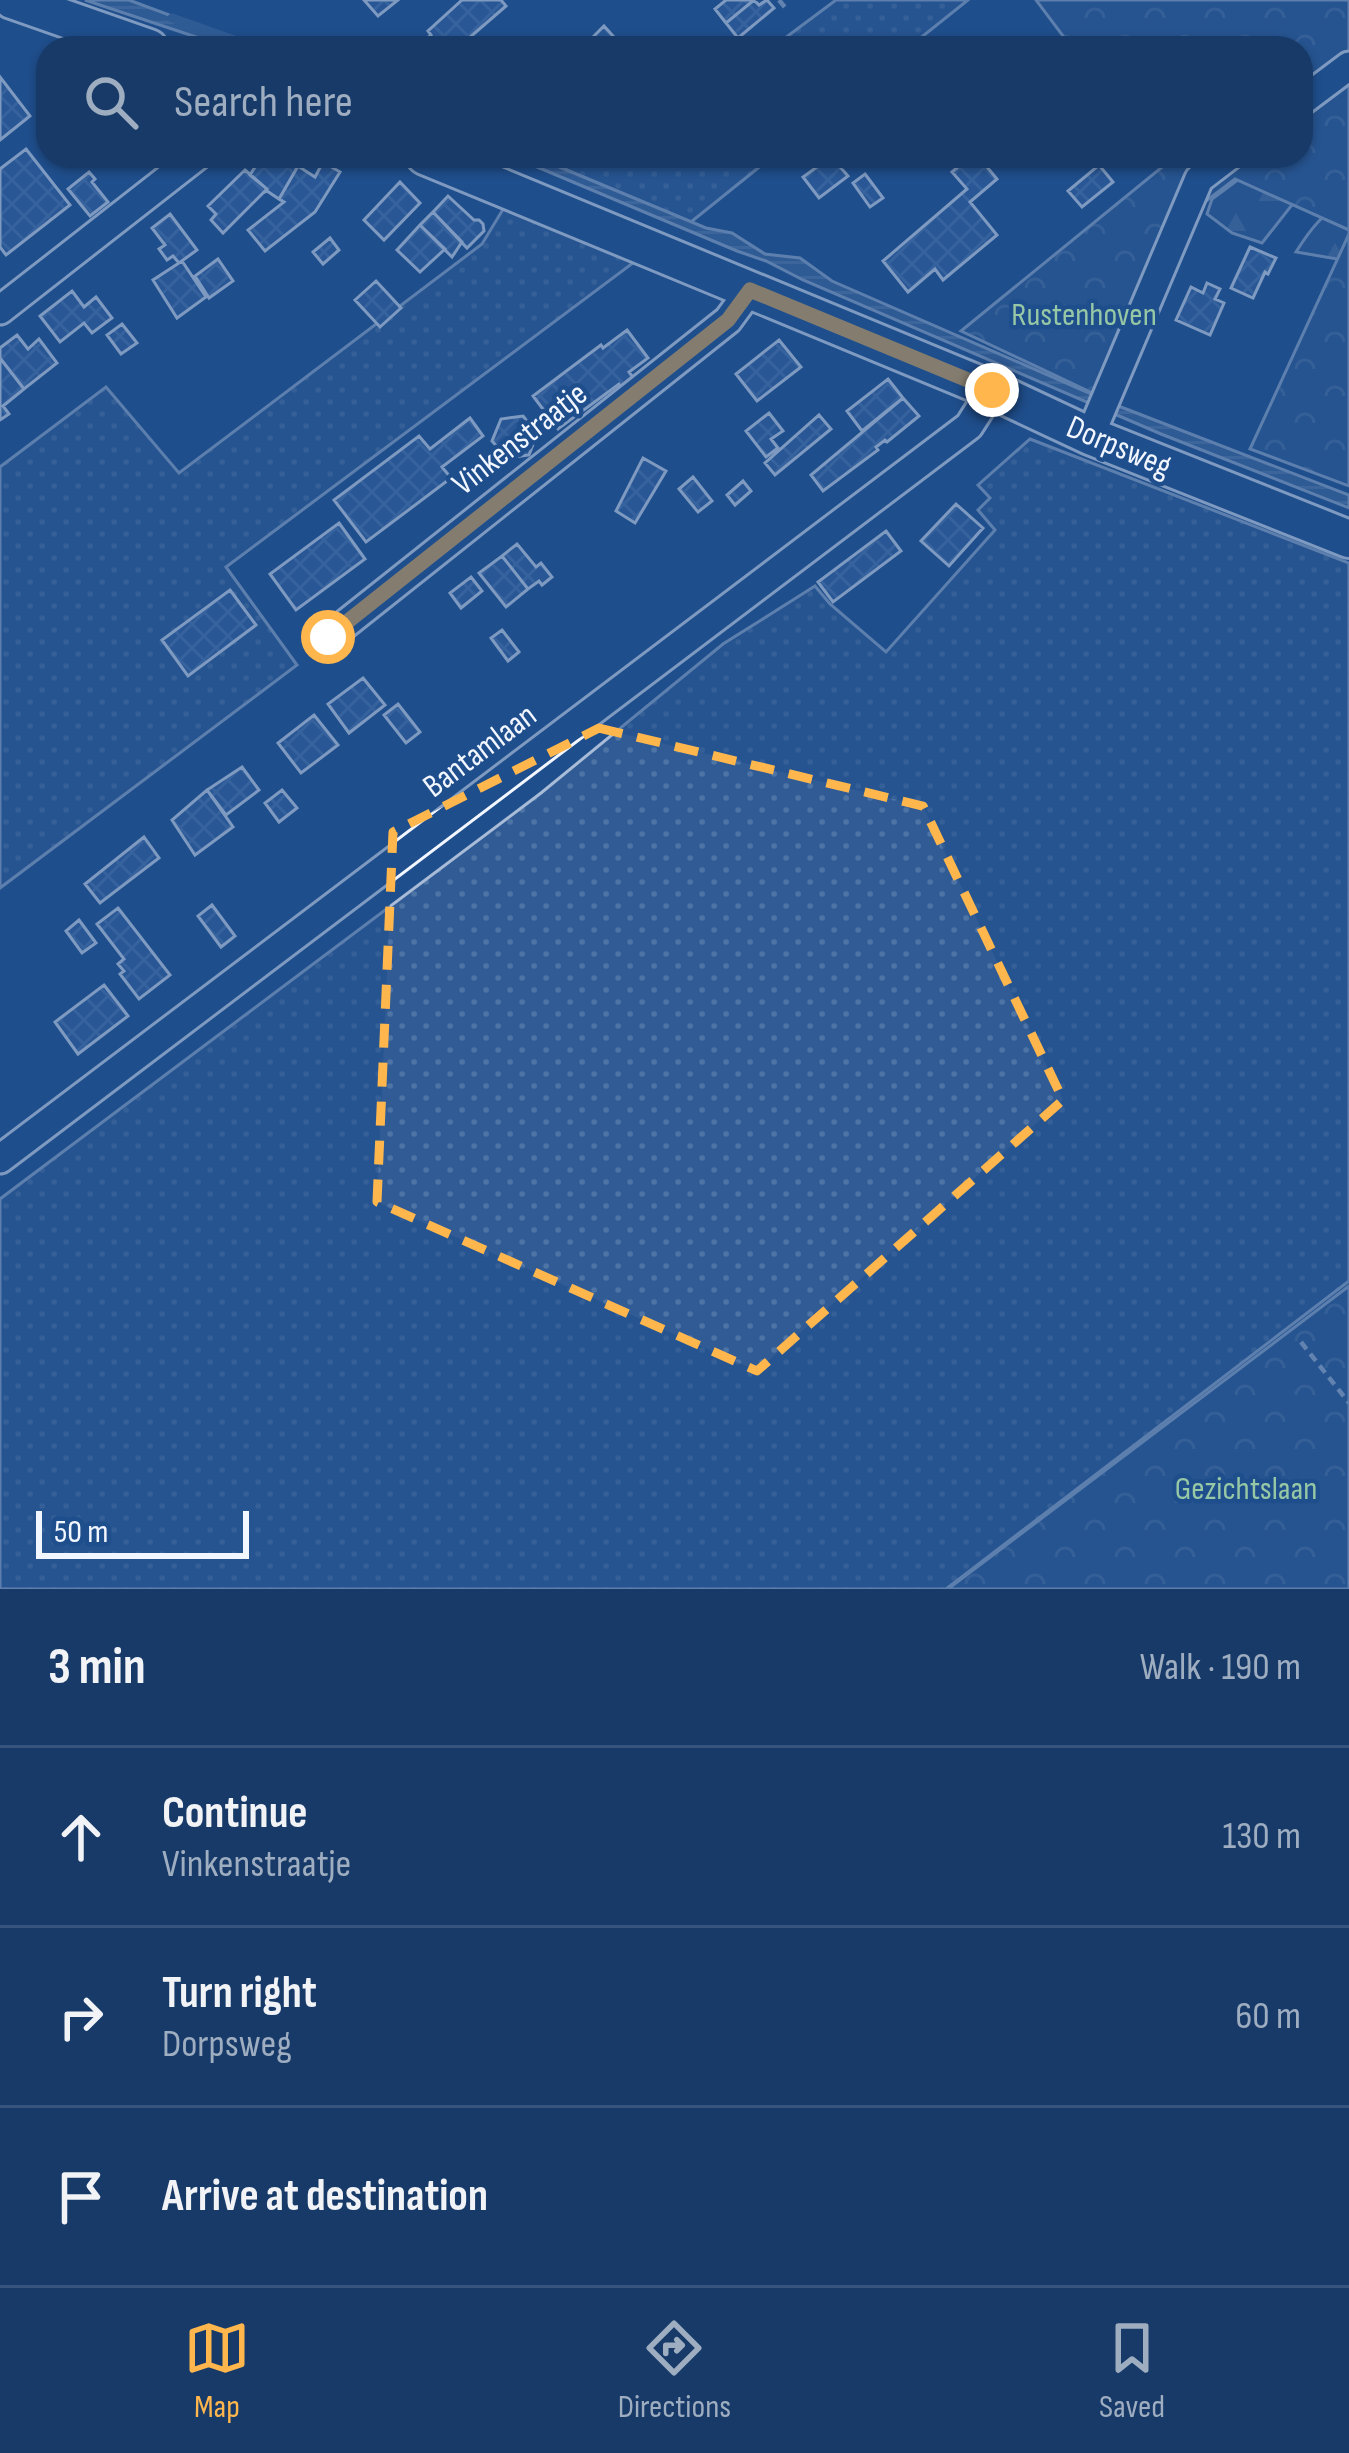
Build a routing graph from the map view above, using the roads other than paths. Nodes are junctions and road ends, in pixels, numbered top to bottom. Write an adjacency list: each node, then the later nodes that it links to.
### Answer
1 (12, 0): 2 (street)
2 (50, 6): 3 (street)
3 (121, 36)
4 (1349, 66): 5 (street)
5 (1313, 93)
6 (182, 168): 10 (street)
7 (454, 168): 9 (street, Dorpsweg)
8 (1213, 168): 12 (street)
9 (750, 290): 11 (street, Dorpsweg); 14 (street, Vinkenstraatje)
10 (0, 310)
11 (992, 390): 12 (street, Dorpsweg); 15 (street, Bantamlaan)
12 (1099, 416): 13 (street, Dorpsweg)
13 (1349, 539)
14 (328, 637)
15 (0, 1159)

